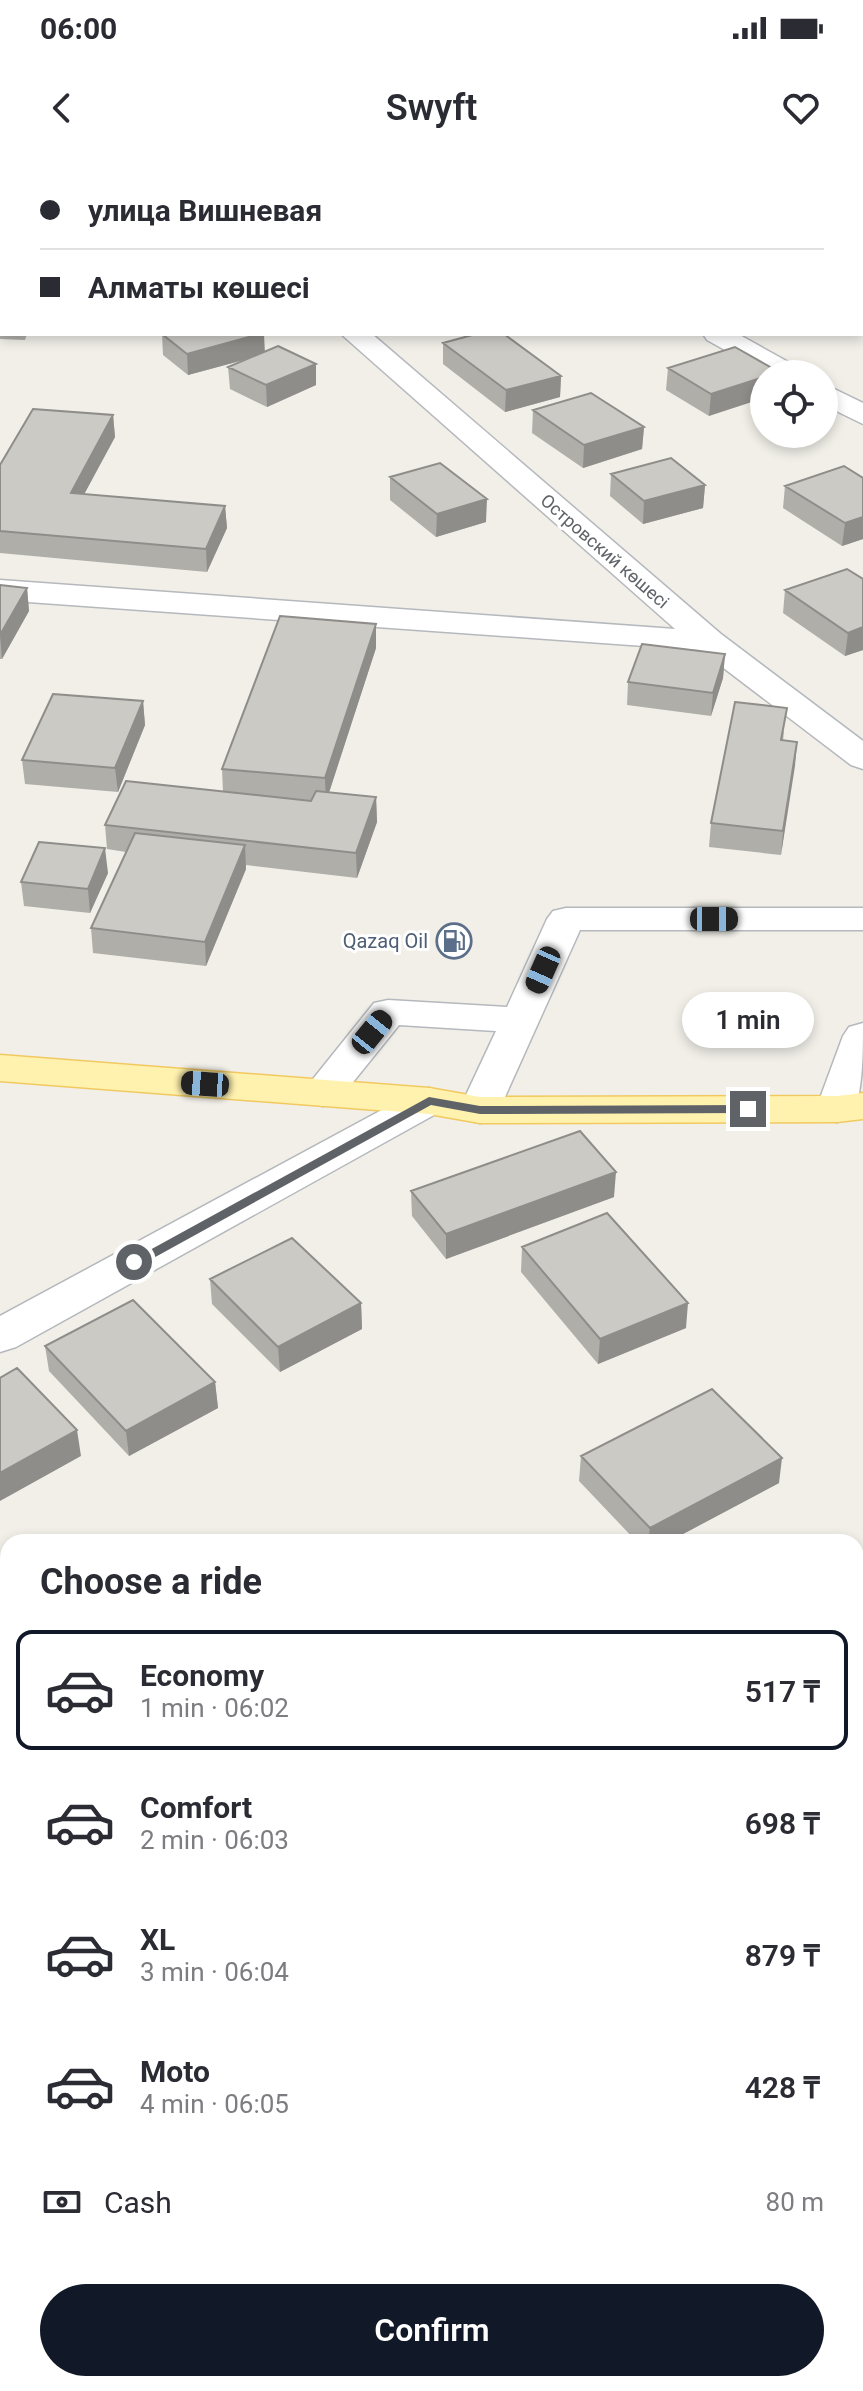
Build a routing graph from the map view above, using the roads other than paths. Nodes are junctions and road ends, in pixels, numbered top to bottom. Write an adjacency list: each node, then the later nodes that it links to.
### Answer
1 (357, 336): 7 (street, Островский көшесі)
2 (721, 336): 3 (street)
3 (764, 360)
4 (838, 401): 5 (street)
5 (863, 415)
6 (0, 590): 7 (street)
7 (709, 641): 8 (street, Островский көшесі)
8 (863, 758)
9 (863, 919): 10 (street)
10 (521, 1020): 13 (street); 16 (street)
11 (863, 1036): 15 (street)
12 (0, 1068): 13 (main road)
13 (323, 1093): 14 (main road)
14 (429, 1101): 16 (main road); 17 (street)
15 (850, 1108): 16 (main road)
16 (480, 1110)
17 (0, 1336)

